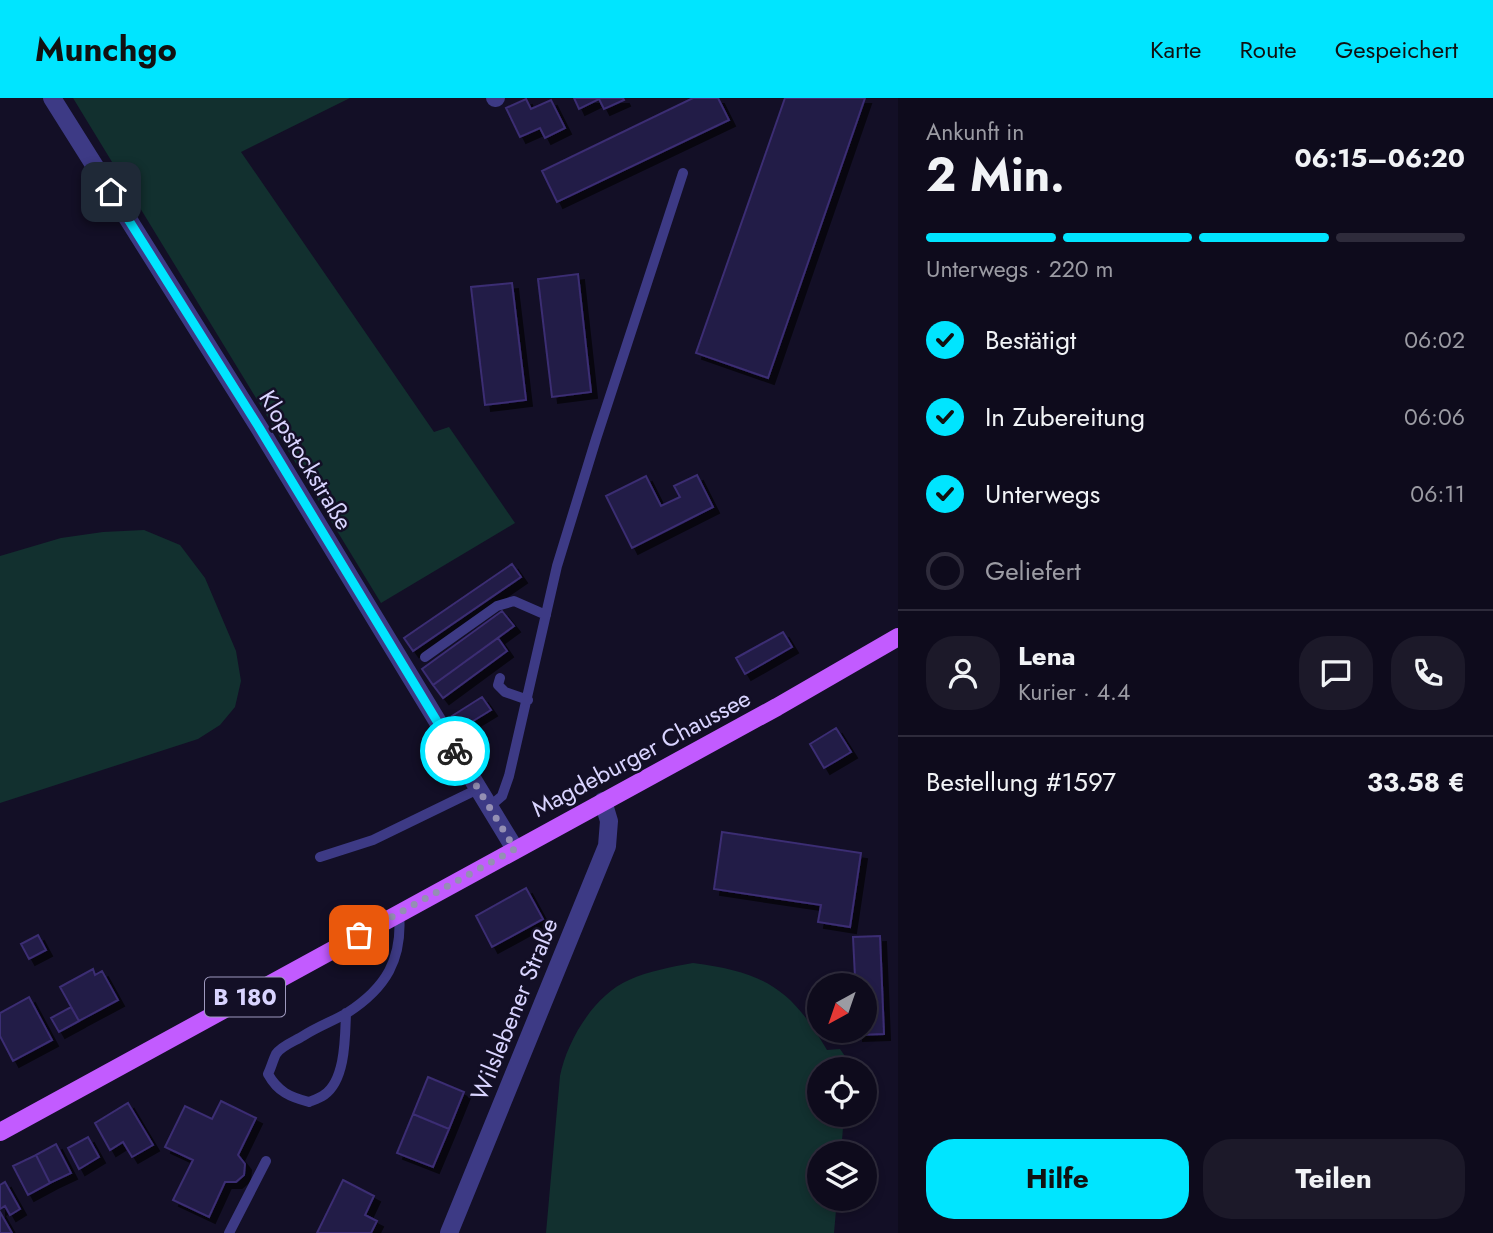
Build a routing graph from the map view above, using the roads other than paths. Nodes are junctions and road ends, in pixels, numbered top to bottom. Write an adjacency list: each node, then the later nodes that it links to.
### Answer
1 (52, 98): 8 (street, Klopstockstraße)
2 (683, 173): 3 (lane)
3 (546, 615): 5 (lane); 7 (lane)
4 (896, 642): 9 (main road, Magdeburger Chaussee / B 180)
5 (425, 657)
6 (499, 678): 7 (lane)
7 (528, 701): 10 (lane)
8 (478, 789): 10 (street, Klopstockstraße); 12 (lane)
9 (603, 801): 11 (main road, Magdeburger Chaussee / B 180); 18 (street, Wilslebener Straße)
10 (489, 807): 11 (street, Klopstockstraße)
11 (515, 849): 13 (main road, Magdeburger Chaussee / B 180)
12 (320, 857)
13 (400, 913): 14 (lane); 15 (main road, Magdeburger Chaussee / B 180)
14 (346, 1013): 14 (lane)
15 (0, 1132)
16 (266, 1161): 17 (lane)
17 (229, 1233)
18 (449, 1233)

